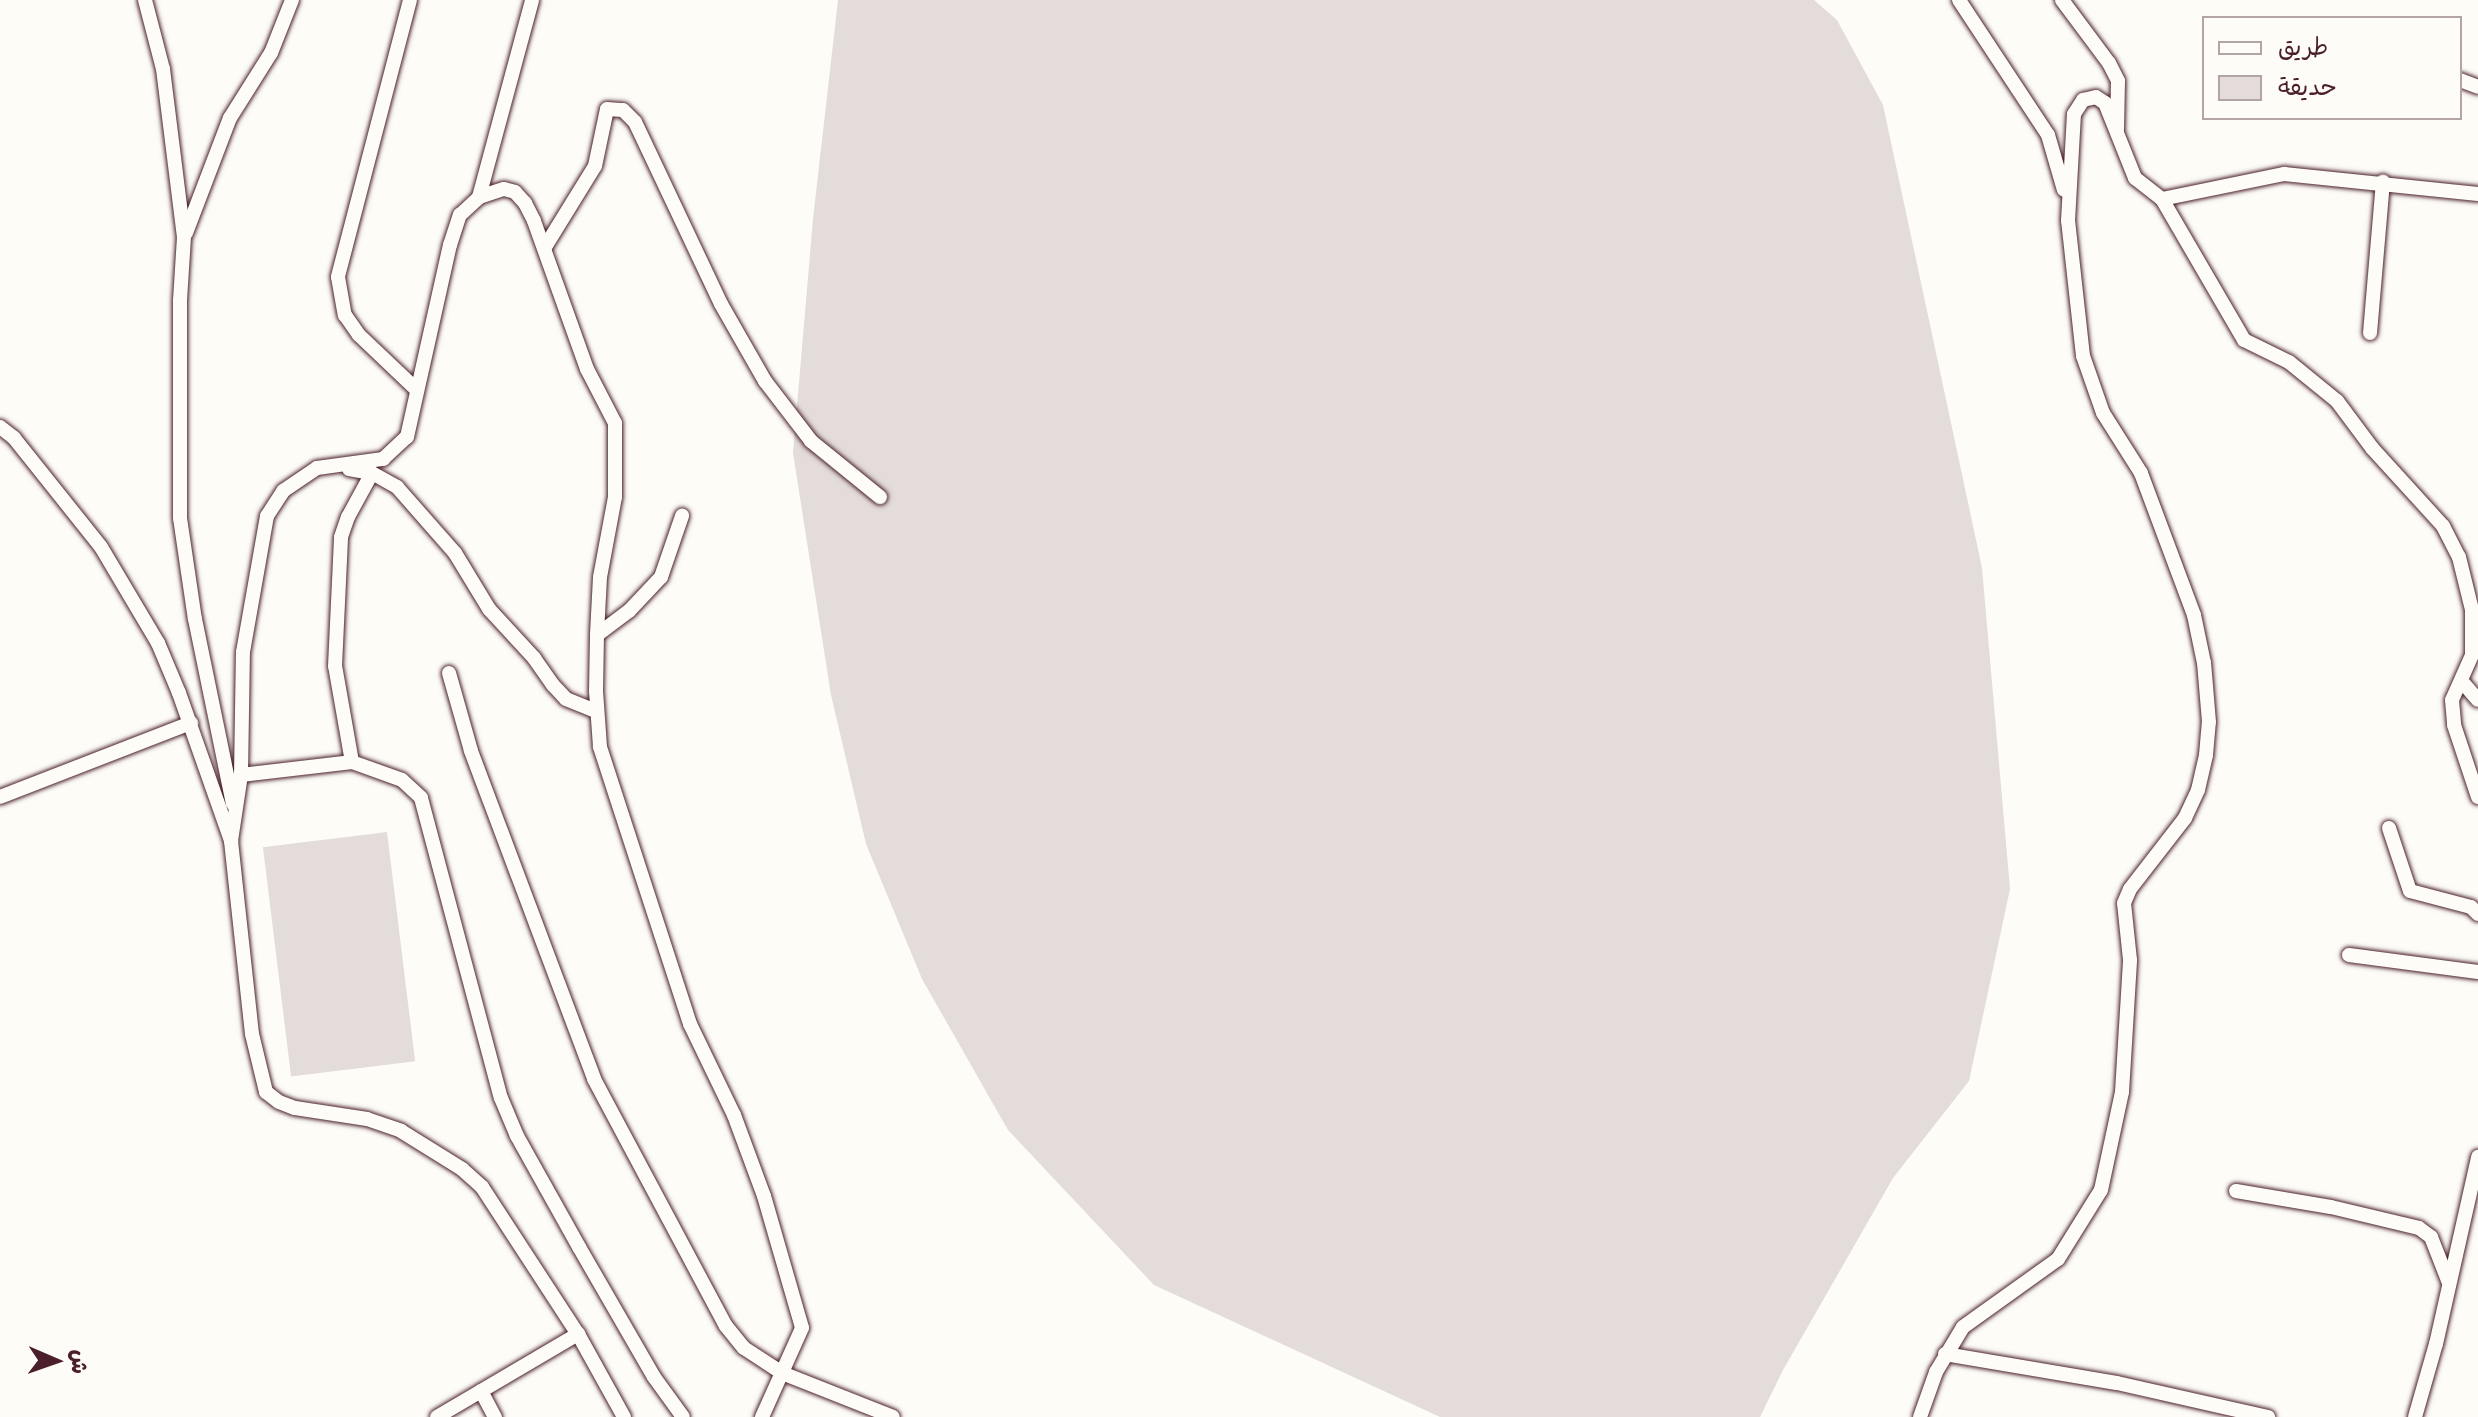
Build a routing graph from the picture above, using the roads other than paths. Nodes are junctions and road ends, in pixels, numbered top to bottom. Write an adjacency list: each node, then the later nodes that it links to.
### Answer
1 (145, 0): 13 (street)
2 (292, 0): 13 (street)
3 (410, 0): 16 (street)
4 (532, 0): 10 (street)
5 (1959, 0): 12 (street)
6 (2062, 0): 7 (street)
7 (2117, 132): 11 (street); 12 (street)
8 (2383, 182): 9 (street); 11 (street); 15 (street)
9 (2478, 194)
10 (479, 197): 14 (street); 16 (street)
11 (2162, 199): 26 (street)
12 (2068, 203): 44 (street)
13 (184, 237): 34 (street)
14 (545, 247): 20 (street); 22 (street)
15 (2370, 333)
16 (417, 390): 18 (street)
17 (0, 427): 29 (street)
18 (317, 468): 19 (street); 31 (street)
19 (372, 473): 28 (street); 30 (street)
20 (880, 497)
21 (682, 516): 22 (street)
22 (597, 635): 28 (street)
23 (2478, 672): 25 (street)
24 (449, 673): 45 (street)
25 (2464, 684): 26 (street); 27 (street)
26 (2452, 700): 33 (street)
27 (2478, 700)
28 (596, 711): 45 (street)
29 (191, 723): 32 (street); 36 (street)
30 (352, 762): 31 (street); 50 (street)
31 (241, 775): 34 (street)
32 (0, 797)
33 (2478, 797)
34 (235, 812): 36 (street)
35 (2389, 828): 37 (street)
36 (231, 841): 43 (street)
37 (2478, 914)
38 (2349, 955): 39 (street)
39 (2478, 972)
40 (2478, 1157): 42 (street)
41 (2236, 1191): 42 (street)
42 (2449, 1285): 55 (street)
43 (578, 1334): 46 (street); 49 (street)
44 (1945, 1354): 53 (street); 54 (street)
45 (782, 1373): 51 (street); 52 (street)
46 (481, 1391): 47 (street); 48 (street)
47 (437, 1417)
48 (495, 1417)
49 (624, 1417)
50 (683, 1417)
51 (762, 1417)
52 (893, 1417)
53 (1920, 1417)
54 (2268, 1417)
55 (2415, 1417)

